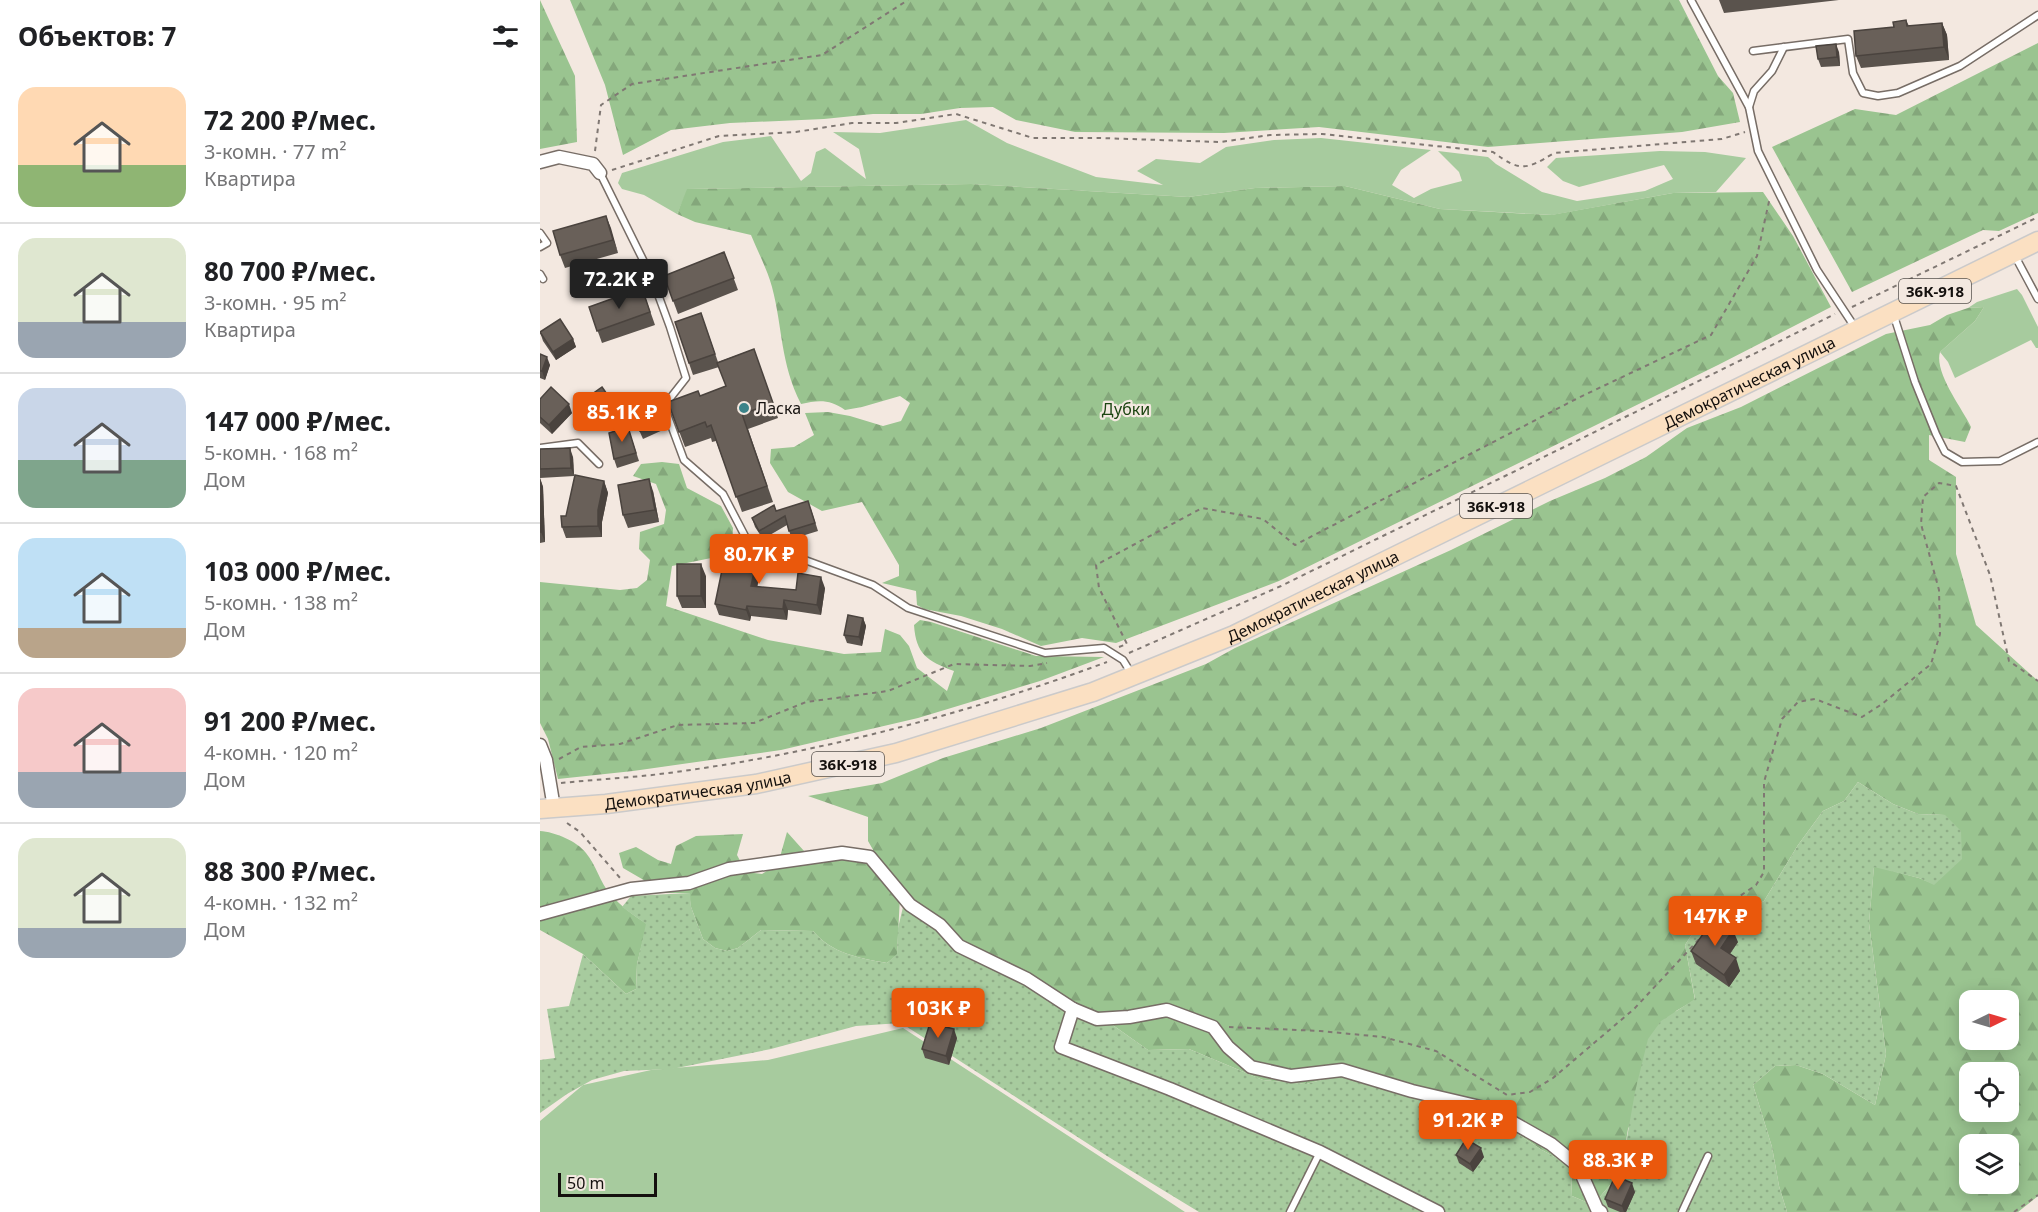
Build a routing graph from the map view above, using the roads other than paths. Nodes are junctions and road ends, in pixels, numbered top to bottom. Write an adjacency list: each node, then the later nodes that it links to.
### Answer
1 (1691, 0): 5 (lane)
2 (2038, 15): 3 (lane)
3 (1784, 47): 4 (lane); 5 (lane)
4 (1753, 51)
5 (1749, 107): 14 (lane)
6 (540, 162): 7 (street)
7 (597, 169): 18 (lane)
8 (540, 233): 10 (lane)
9 (2038, 241): 11 (main road, Демократическая улица / 36К-918)
10 (540, 247)
11 (2013, 253): 12 (lane); 13 (main road, Демократическая улица / 36К-918)
12 (2038, 299)
13 (1893, 311): 14 (main road, Демократическая улица / 36К-918); 15 (lane)
14 (1856, 329): 20 (main road, Демократическая улица / 36К-918)
15 (2038, 442)
16 (540, 448): 17 (lane)
17 (599, 464)
18 (747, 540)
19 (775, 549): 20 (lane)
20 (1133, 676): 22 (main road, Демократическая улица / 36К-918)
21 (540, 745): 22 (street)
22 (552, 812)
23 (540, 914): 24 (street)
24 (1073, 1009): 25 (street); 29 (street)
25 (1320, 1152): 27 (lane); 28 (street)
26 (1708, 1156): 30 (lane)
27 (1290, 1212)
28 (1438, 1212)
29 (1601, 1212)
30 (1682, 1212)

